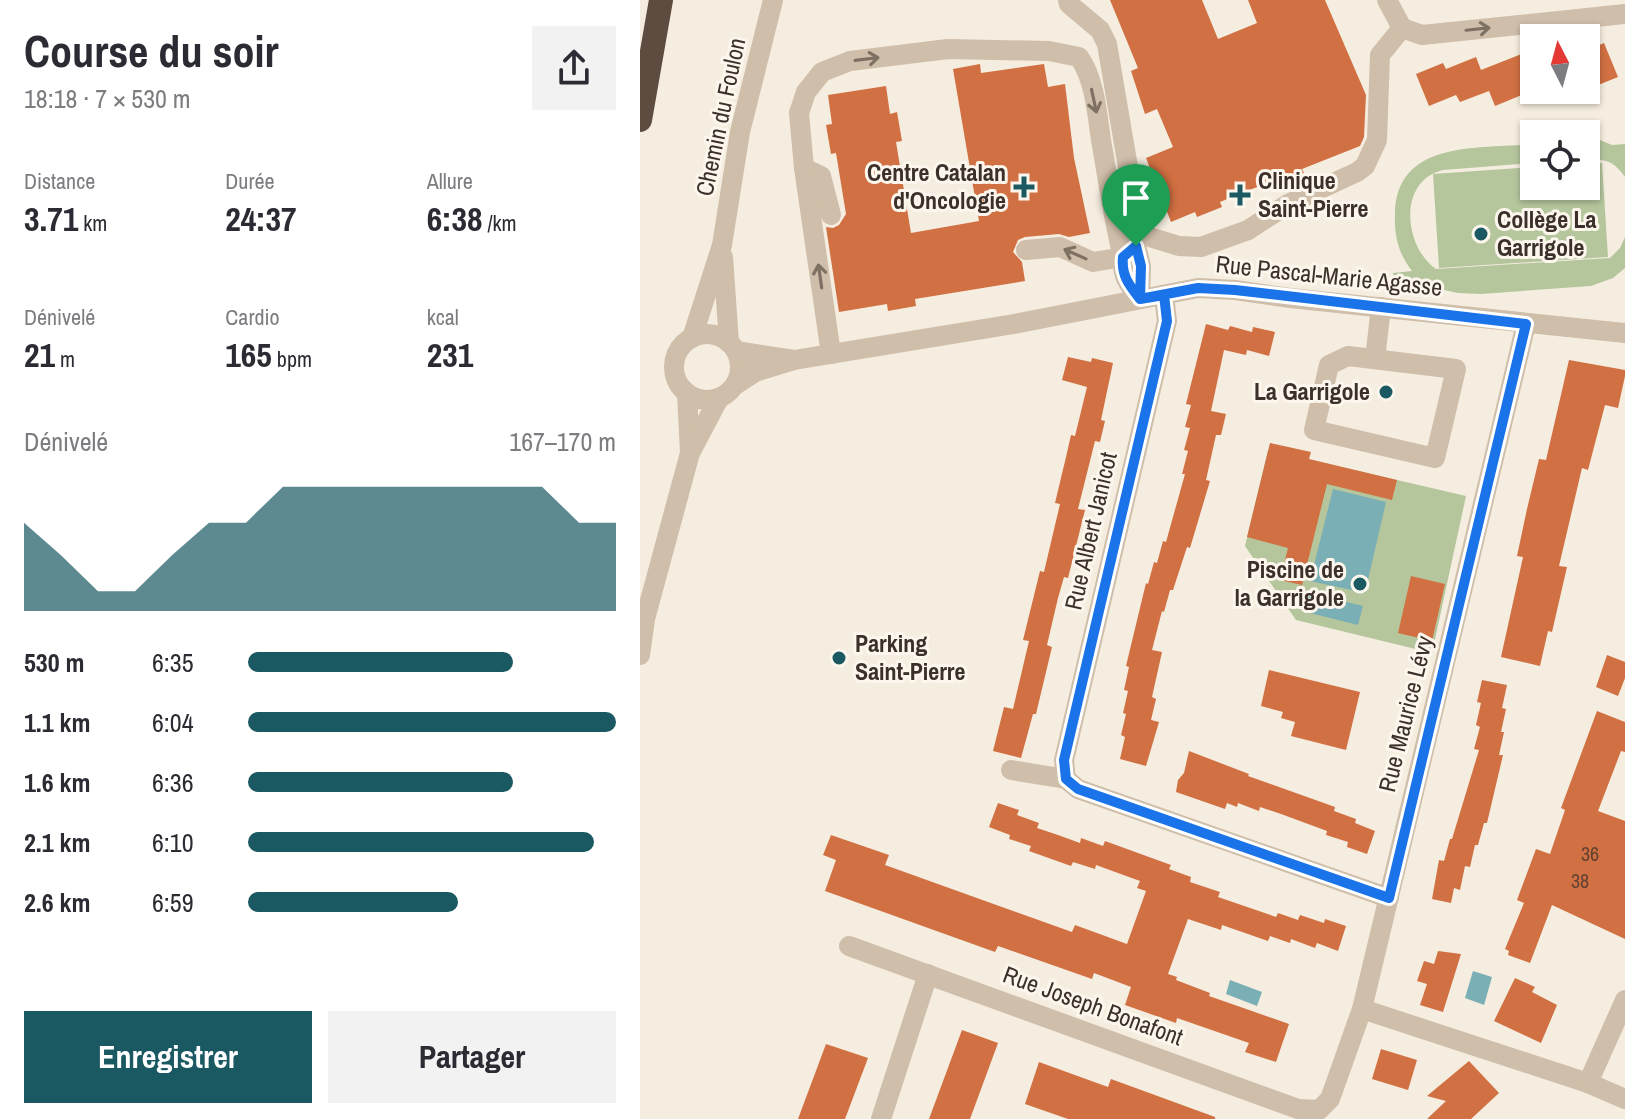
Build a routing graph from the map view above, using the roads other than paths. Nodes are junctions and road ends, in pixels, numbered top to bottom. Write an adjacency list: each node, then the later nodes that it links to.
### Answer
1 (661, 0): 7 (highway)
2 (773, 0): 10 (street, Chemin du Foulon)
3 (1068, 0): 11 (street)
4 (1387, 0): 6 (street)
5 (1625, 14): 6 (street, one-way to 5)
6 (1402, 28): 11 (street)
7 (640, 120)
8 (804, 168): 9 (street); 11 (street, one-way to 11); 20 (street, one-way to 8)
9 (831, 215)
10 (722, 245): 18 (street, Chemin du Foulon); 19 (street, Chemin du Foulon)
11 (1134, 246): 12 (street, one-way to 12); 14 (street)
12 (1026, 250)
13 (1164, 295): 14 (street, Rue Pascal-Marie Agasse); 15 (street, Rue Pascal-Marie Agasse); 29 (street, Rue Albert Janicot)
14 (1140, 299): 20 (street, Rue Pascal-Marie Agasse)
15 (1381, 307): 16 (street, Rue Pascal-Marie Agasse); 21 (street)
16 (1526, 324): 17 (street, Rue Pascal-Marie Agasse); 30 (street, Rue Maurice Lévy)
17 (1625, 333)
18 (692, 338): 19 (street); 24 (street)
19 (732, 347): 22 (street, Rue Pascal-Marie Agasse); 23 (street)
20 (831, 354): 22 (street, Rue Pascal-Marie Agasse)
21 (1375, 359): 21 (street)
22 (794, 360): 23 (street, Rue Pascal-Marie Agasse)
23 (735, 385): 25 (street)
24 (687, 393): 25 (street); 26 (street)
25 (719, 398): 26 (street)
26 (690, 453): 27 (street)
27 (640, 655)
28 (1011, 770): 29 (street)
29 (1066, 779): 30 (street)
30 (1389, 898): 34 (street, Rue Maurice Lévy)
31 (849, 946): 32 (street, Rue Joseph Bonafont)
32 (928, 974): 37 (street, Rue Joseph Bonafont); 38 (street)
33 (1625, 1000): 35 (street)
34 (1362, 1009): 35 (street); 37 (street, Rue Maurice Lévy)
35 (1588, 1083): 36 (street)
36 (1625, 1099)
37 (1319, 1110)
38 (881, 1119)

